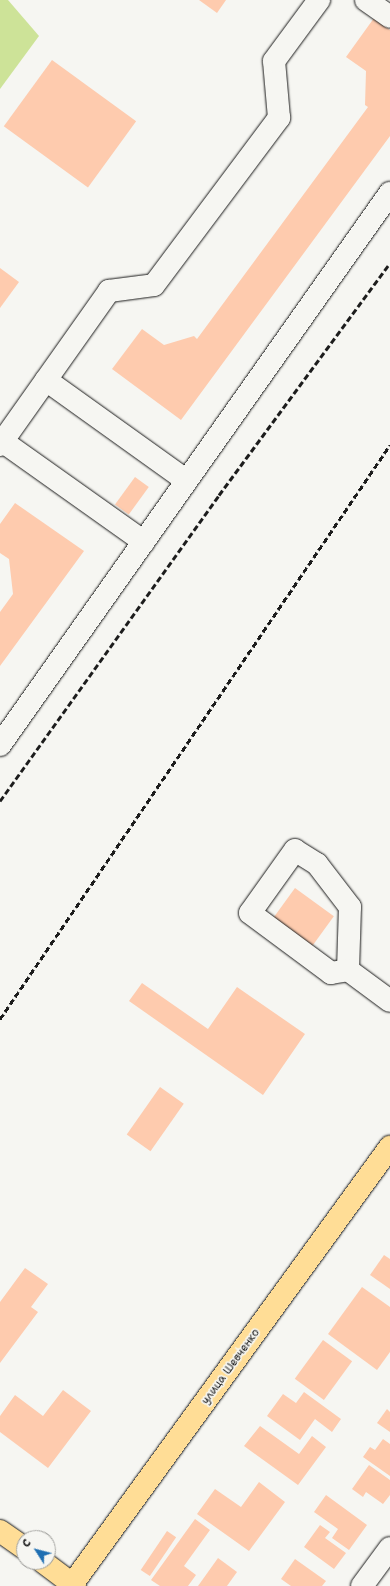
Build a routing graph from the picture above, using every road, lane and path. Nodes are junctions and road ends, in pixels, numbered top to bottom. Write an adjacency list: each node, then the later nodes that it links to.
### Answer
1 (319, 0): 5 (street)
2 (366, 0): 3 (street)
3 (390, 17)
4 (390, 193): 7 (street)
5 (46, 380): 6 (street); 7 (street)
6 (1, 443): 8 (street)
7 (187, 481): 8 (street)
8 (144, 542): 9 (street)
9 (0, 745)
10 (348, 970): 10 (street); 11 (street)
11 (390, 1001)
12 (390, 1147): 17 (main road, улица Шевченко)
13 (0, 1531): 14 (main road)
14 (16, 1542)
15 (390, 1548): 18 (street)
16 (53, 1570): 17 (main road)
17 (73, 1585)
18 (362, 1586)

